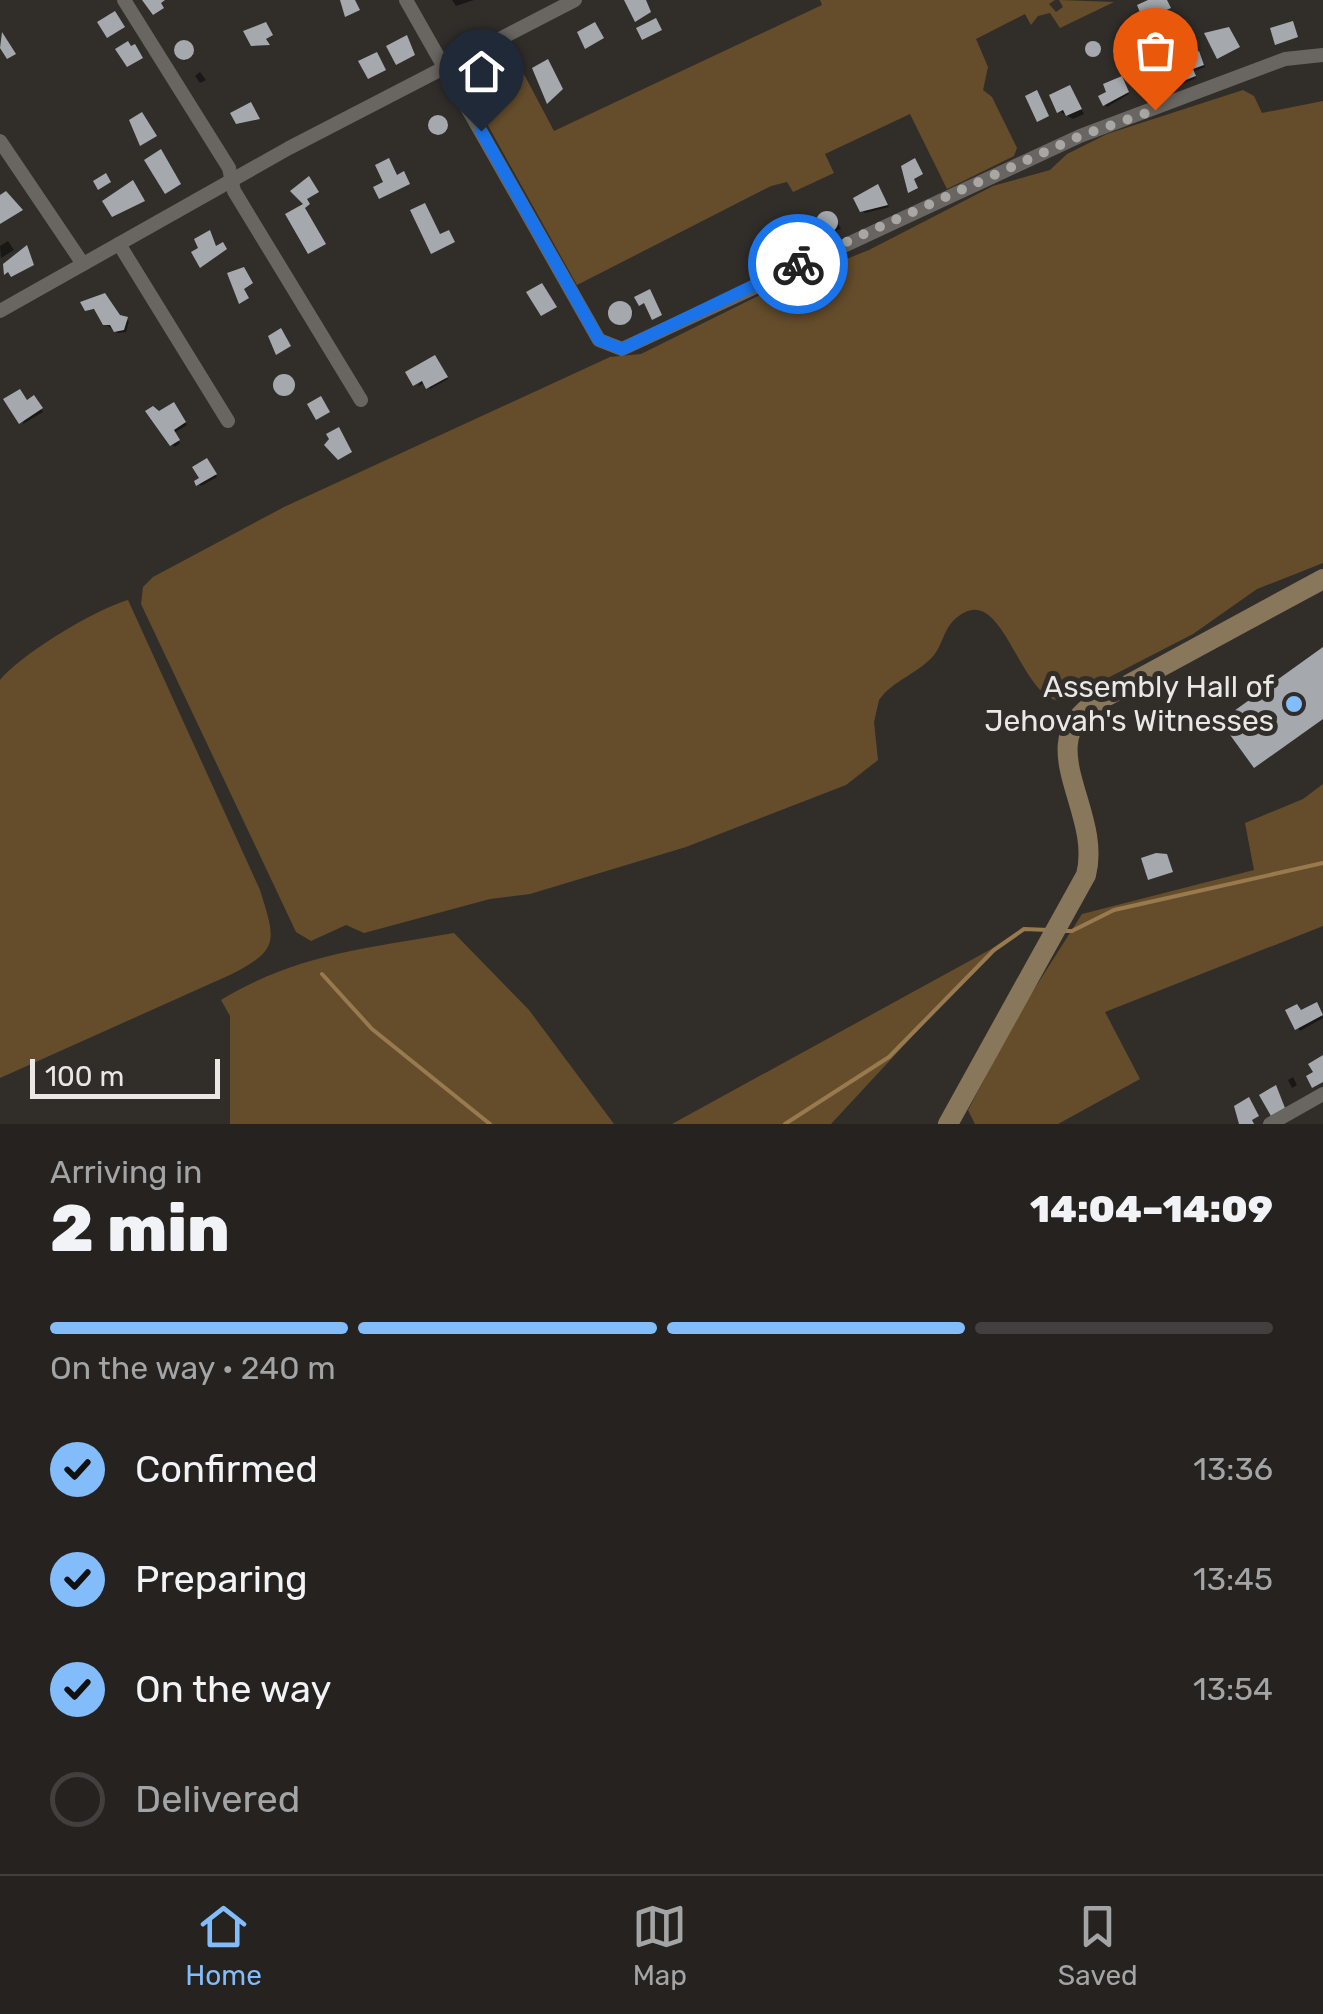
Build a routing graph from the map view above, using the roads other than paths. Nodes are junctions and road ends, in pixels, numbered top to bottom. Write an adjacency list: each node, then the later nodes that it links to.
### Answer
1 (124, 0): 7 (street)
2 (406, 0): 5 (street)
3 (574, 0): 5 (street)
4 (1323, 55): 5 (street)
5 (444, 67): 7 (street)
6 (0, 141): 9 (street)
7 (231, 182): 8 (street); 11 (street)
8 (119, 244): 9 (street); 12 (street)
9 (82, 264): 10 (street)
10 (0, 311)
11 (361, 400)
12 (228, 421)
13 (1323, 579): 15 (street)
14 (1323, 1094): 16 (street)
15 (948, 1124)
16 (1270, 1124)

